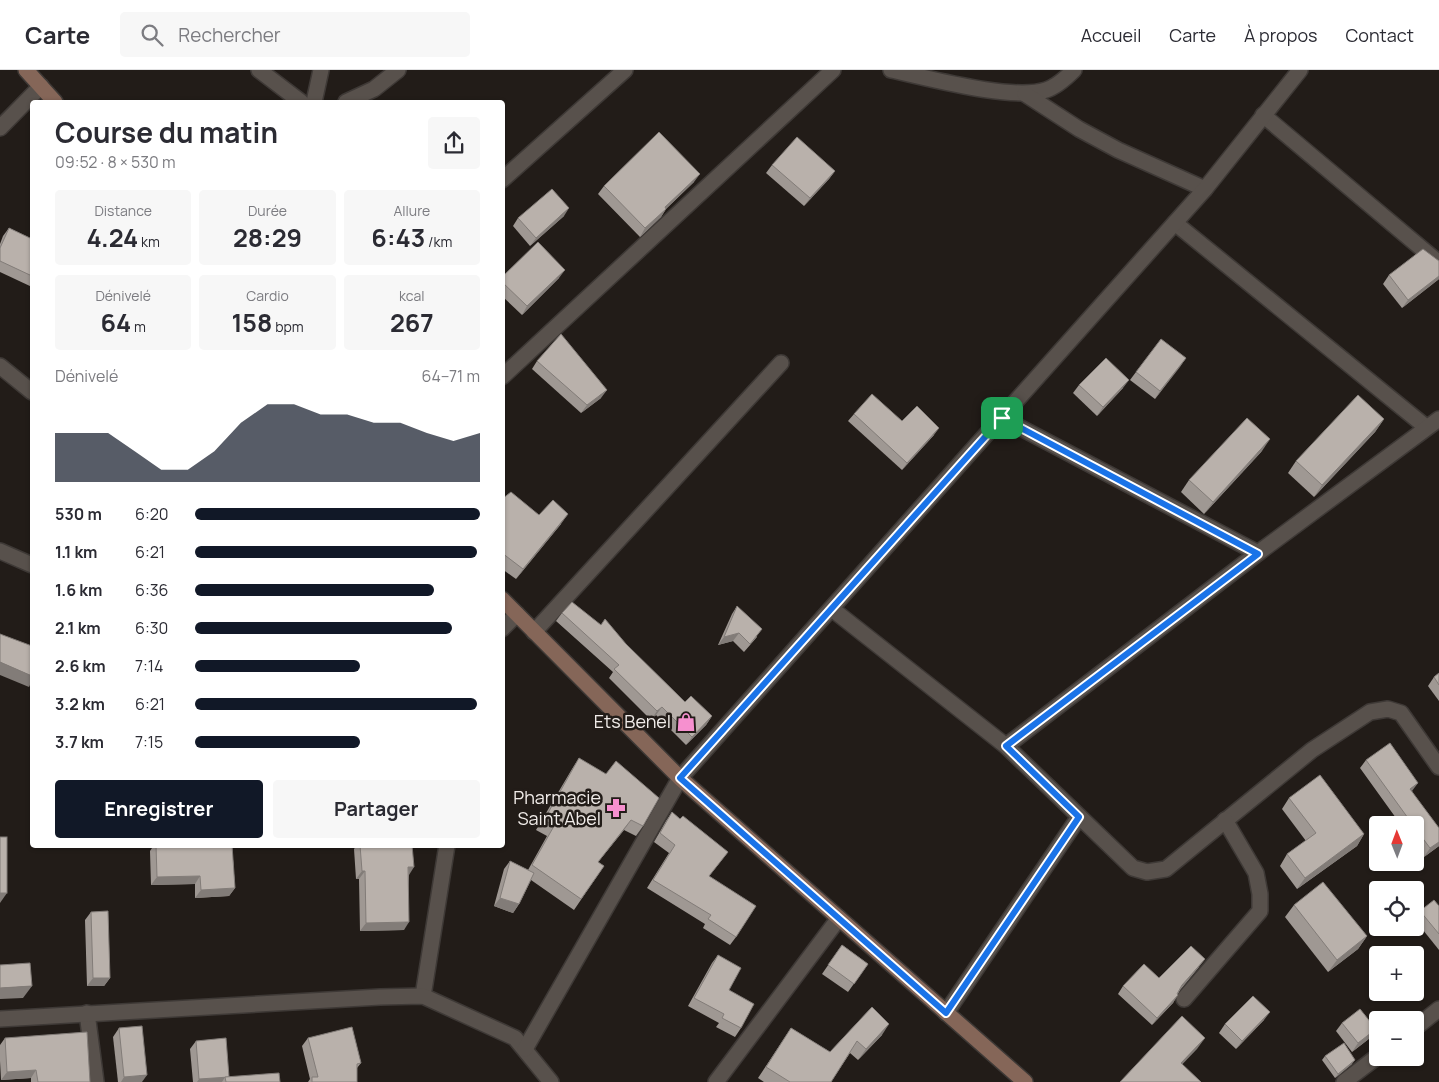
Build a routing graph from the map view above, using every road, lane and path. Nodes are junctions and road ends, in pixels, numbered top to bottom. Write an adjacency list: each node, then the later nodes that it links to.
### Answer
1 (26, 70): 10 (street)
2 (259, 70): 13 (street)
3 (321, 70): 14 (street)
4 (398, 70): 15 (street)
5 (625, 70): 18 (street)
6 (833, 70): 24 (street)
7 (891, 70): 11 (street)
8 (1074, 70): 11 (street)
9 (1300, 70): 16 (street)
10 (41, 86): 12 (street); 17 (street)
11 (1025, 94): 19 (street)
12 (53, 100)
13 (298, 100)
14 (314, 100)
15 (350, 100)
16 (1263, 116): 19 (street); 21 (street)
17 (0, 128)
18 (505, 177)
19 (1206, 189): 20 (street)
20 (1176, 223): 26 (street); 27 (street)
21 (1439, 263)
22 (780, 363): 35 (street)
23 (0, 366): 25 (street)
24 (505, 374)
25 (30, 390)
26 (1002, 418): 29 (street); 32 (street)
27 (1433, 423): 29 (street)
28 (0, 551): 30 (street)
29 (1258, 554): 36 (street)
30 (30, 564)
31 (505, 602): 33 (street)
32 (832, 609): 36 (street); 38 (street)
33 (517, 614): 34 (street); 35 (street)
34 (505, 626)
35 (534, 632): 38 (street)
36 (1006, 746): 39 (street)
37 (1439, 767): 40 (street)
38 (680, 778): 42 (street); 50 (street)
39 (1079, 817): 40 (street); 47 (street)
40 (1226, 820): 44 (street)
41 (447, 848): 43 (street)
42 (839, 918): 47 (street); 54 (street)
43 (423, 996): 46 (street); 50 (street)
44 (1184, 999)
45 (1439, 1010): 49 (street)
46 (87, 1013): 48 (street); 52 (street)
47 (946, 1013): 55 (street)
48 (0, 1019)
49 (1424, 1021)
50 (525, 1049): 53 (street)
51 (1369, 1063): 56 (street)
52 (96, 1082)
53 (551, 1082)
54 (716, 1082)
55 (1025, 1082)
56 (1344, 1082)

